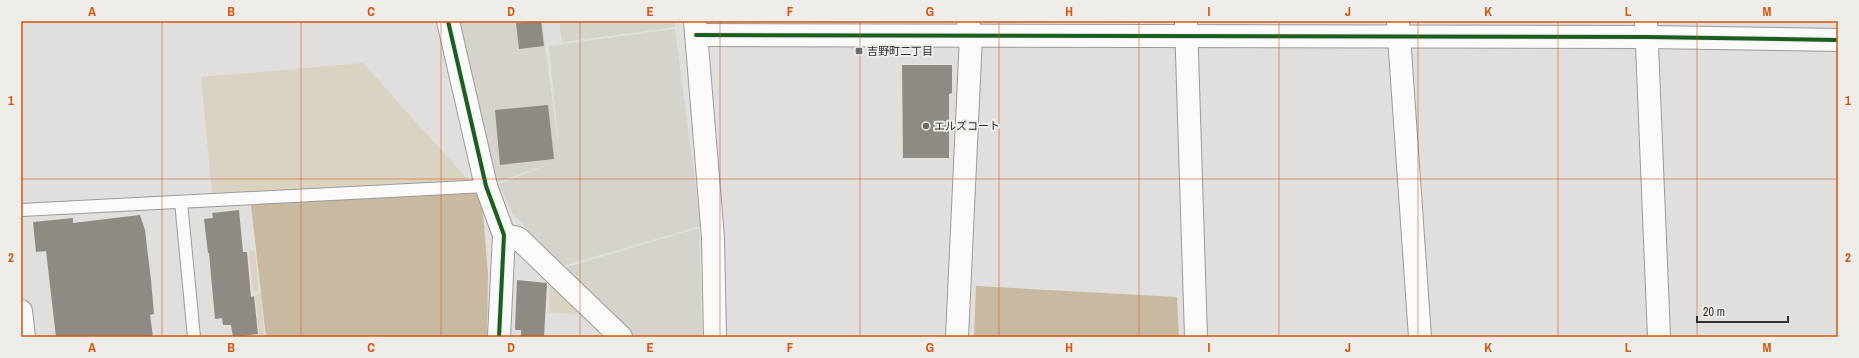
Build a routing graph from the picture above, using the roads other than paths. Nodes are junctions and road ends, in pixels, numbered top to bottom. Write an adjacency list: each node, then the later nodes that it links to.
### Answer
1 (448, 21): 8 (street)
2 (696, 28): 4 (street); 17 (street)
3 (1398, 28): 5 (street); 6 (street); 20 (street)
4 (970, 29): 5 (street); 18 (street)
5 (1187, 29): 19 (street)
6 (1646, 29): 7 (street); 21 (street)
7 (1838, 40)
8 (486, 186): 9 (lane); 11 (street)
9 (181, 202): 10 (lane); 14 (lane)
10 (21, 210)
11 (504, 235): 15 (street); 16 (street)
12 (21, 311): 13 (street)
13 (23, 336)
14 (194, 337)
15 (499, 337)
16 (622, 337)
17 (715, 337)
18 (957, 337)
19 (1196, 337)
20 (1420, 337)
21 (1659, 337)

